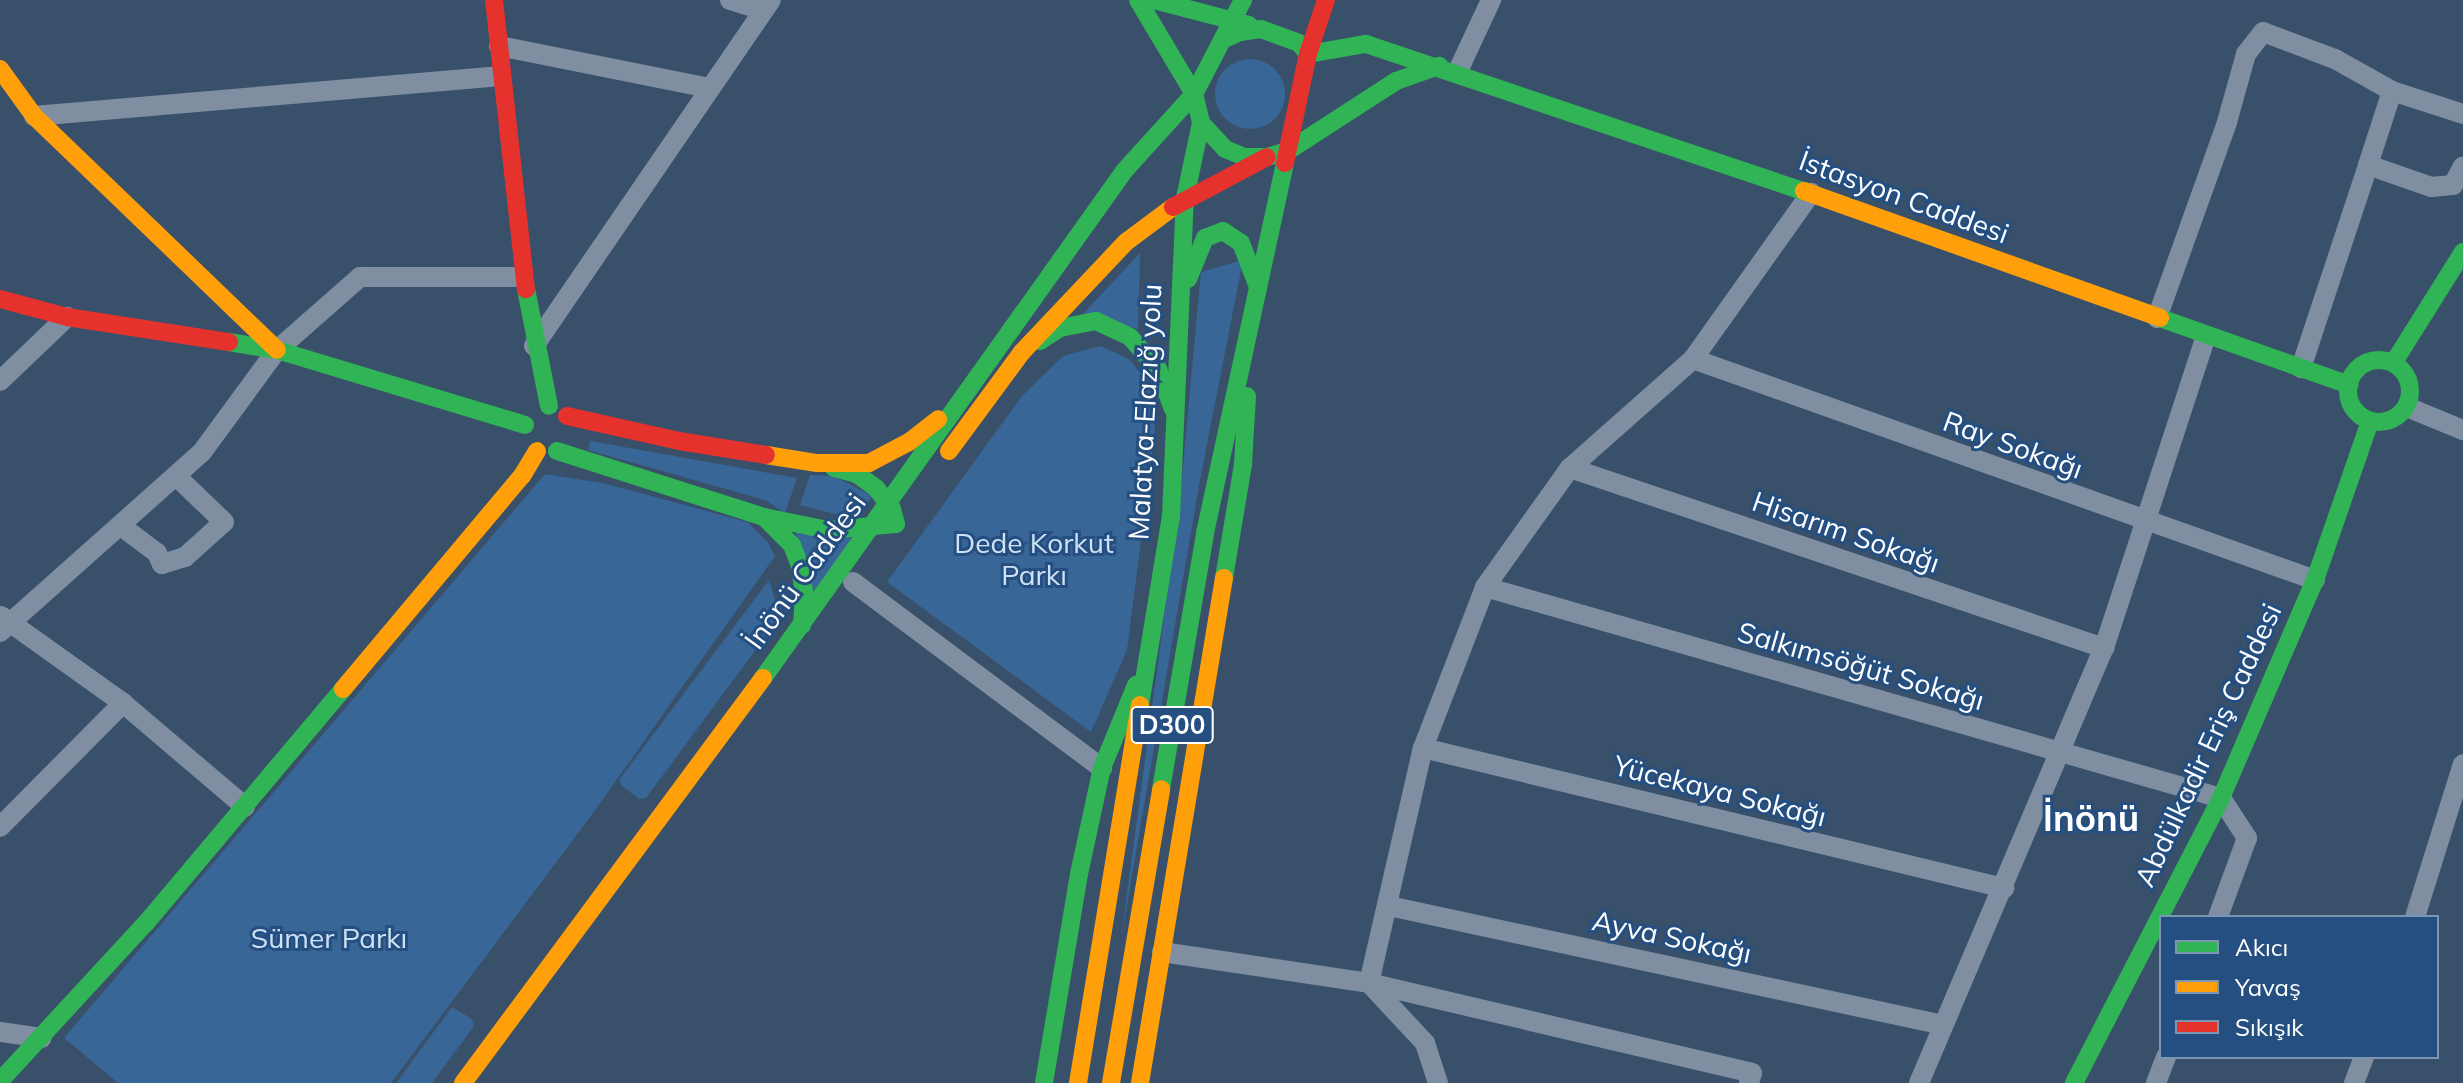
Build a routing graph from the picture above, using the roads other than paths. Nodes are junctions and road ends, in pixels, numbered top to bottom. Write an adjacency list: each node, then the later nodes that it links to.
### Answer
1 (494, 0): 12 (main road)
2 (730, 0): 8 (street)
3 (1138, 0): 19 (main road)
4 (1154, 0): 9 (main road)
5 (1243, 0): 9 (main road)
6 (1326, 0): 13 (main road)
7 (1491, 0): 15 (street)
8 (767, 5): 17 (street)
9 (1234, 19): 10 (main road); 11 (main road)
10 (1261, 29): 11 (main road); 13 (main road)
11 (1222, 40): 19 (main road)
12 (499, 46): 16 (main road); 17 (street)
13 (1308, 54): 15 (main road, İstasyon Caddesi); 23 (main road)
14 (0, 69): 21 (main road)
15 (1448, 69): 23 (main road); 27 (main road, İstasyon Caddesi)
16 (501, 76): 21 (street); 30 (main road)
17 (710, 88): 37 (street)
18 (2392, 91): 20 (street); 25 (street); 35 (street)
19 (1194, 94): 22 (main road); 46 (main road, İnönü Caddesi)
20 (2463, 114)
21 (34, 116): 38 (main road)
22 (1201, 123): 24 (main road); 28 (main road, Malatya-Elazığ yolu / D300)
23 (1288, 151): 24 (main road); 31 (main road, D300)
24 (1267, 157): 28 (main road)
25 (2368, 165): 26 (street); 42 (street)
26 (2463, 166)
27 (1811, 193): 35 (main road, İstasyon Caddesi); 40 (street)
28 (1185, 198): 33 (main road, Malatya-Elazığ yolu / D300); 39 (main road)
29 (2463, 252): 41 (main road)
30 (523, 277): 37 (main road); 38 (street)
31 (1258, 287): 33 (main road); 43 (main road, D300)
32 (0, 299): 34 (main road)
33 (1180, 304): 51 (main road, Malatya-Elazığ yolu / D300)
34 (67, 317): 38 (main road); 44 (street)
35 (2157, 318): 36 (main road, İstasyon Caddesi)
36 (2206, 336): 42 (main road, İstasyon Caddesi); 63 (street)
37 (534, 346): 47 (main road)
38 (277, 350): 52 (main road); 59 (street)
39 (1022, 352): 51 (main road); 58 (main road)
40 (1693, 359): 57 (street); 63 (street, Ray Sokağı)
41 (2394, 362): 45 (main road); 48 (main road)
42 (2301, 368): 45 (main road, İstasyon Caddesi)
43 (1239, 369): 88 (main road); 100 (main road, D300)
44 (0, 381)
45 (2349, 385): 50 (main road)
46 (964, 398): 56 (main road); 61 (main road, İnönü Caddesi)
47 (549, 406): 49 (main road); 52 (main road)
48 (2407, 407): 50 (main road); 53 (street)
49 (567, 416): 55 (main road); 56 (main road)
50 (2370, 421): 67 (main road, Abdülkadir Eriş Caddesi)
51 (1177, 422): 73 (main road, Malatya-Elazığ yolu / D300)
52 (525, 425): 54 (main road)
53 (2463, 430)
54 (537, 451): 55 (main road); 80 (main road)
55 (557, 451): 62 (main road)
56 (819, 463): 61 (main road)
57 (1570, 468): 69 (street); 72 (street, Hisarım Sokağı)
58 (933, 473)
59 (176, 476): 65 (street); 65 (street)
60 (915, 498): 64 (main road, İnönü Caddesi)
61 (888, 504): 64 (main road); 66 (main road, İnönü Caddesi)
62 (764, 517): 66 (main road); 71 (main road)
63 (2144, 522): 67 (street, Ray Sokağı); 72 (street)
64 (896, 524): 66 (main road); 68 (main road, İnönü Caddesi)
65 (121, 526): 70 (street)
66 (871, 529): 71 (main road, İnönü Caddesi)
67 (2315, 580): 79 (main road, Abdülkadir Eriş Caddesi)
68 (853, 582): 78 (street); 97 (main road, İnönü Caddesi)
69 (1485, 587): 75 (street); 76 (street, Salkımsöğüt Sokağı)
70 (4, 623): 74 (street)
71 (802, 625): 96 (main road, İnönü Caddesi)
72 (2104, 648): 76 (street)
73 (1147, 662): 78 (main road); 99 (main road, Malatya-Elazığ yolu / D300)
74 (123, 703): 80 (street); 81 (street)
75 (1423, 748): 82 (street, Yücekaya Sokağı); 83 (street)
76 (2058, 752): 79 (street, Salkımsöğüt Sokağı); 82 (street)
77 (2463, 764): 86 (street)
78 (1102, 768): 98 (main road)
79 (2221, 798): 84 (main road, Abdülkadir Eriş Caddesi); 85 (street)
80 (245, 807): 92 (main road)
81 (0, 827)
82 (2004, 888): 90 (street)
83 (1389, 906): 89 (street); 90 (street, Ayva Sokağı)
84 (2161, 915)
85 (2219, 915)
86 (2416, 915)
87 (2159, 918): 105 (main road, Abdülkadir Eriş Caddesi)
88 (1162, 952): 89 (street); 101 (main road)
89 (1369, 983): 102 (street); 103 (street)
90 (1943, 1025): 104 (street)
91 (0, 1032): 92 (street)
92 (42, 1038): 95 (main road)
93 (2165, 1059): 106 (street)
94 (2363, 1059): 107 (street)
95 (0, 1081)
96 (463, 1083)
97 (477, 1083)
98 (1044, 1083)
99 (1078, 1083)
100 (1111, 1083)
101 (1140, 1083)
102 (1438, 1083)
103 (1749, 1083)
104 (1919, 1083)
105 (2074, 1083)
106 (2156, 1083)
107 (2354, 1083)

